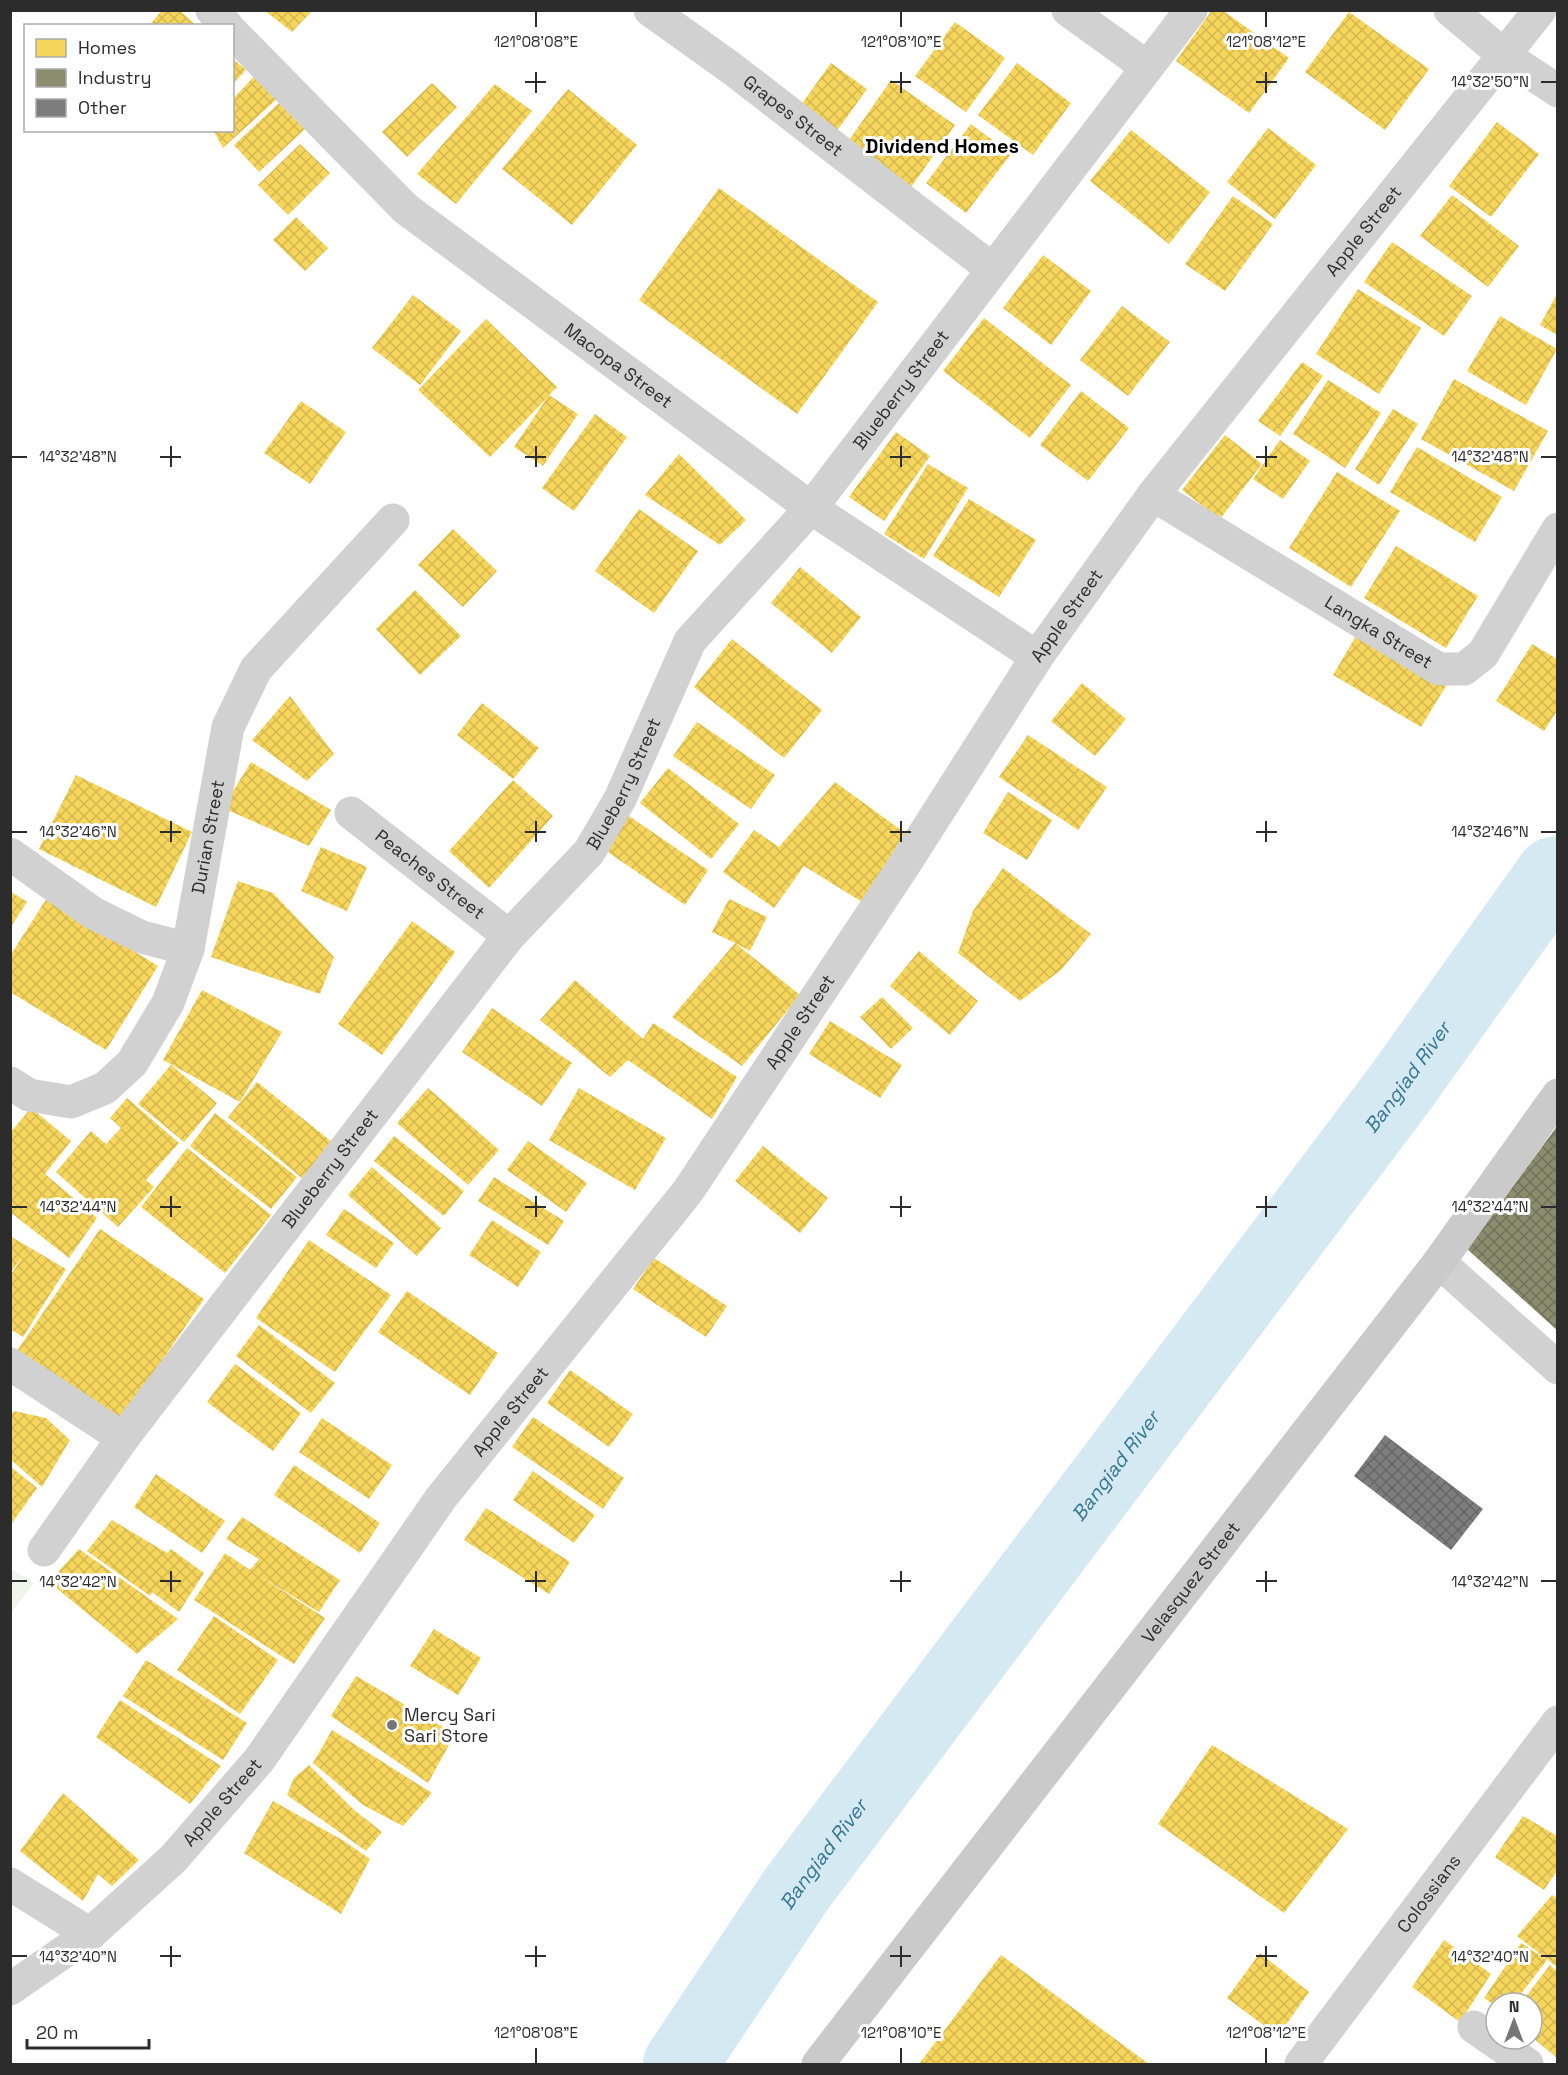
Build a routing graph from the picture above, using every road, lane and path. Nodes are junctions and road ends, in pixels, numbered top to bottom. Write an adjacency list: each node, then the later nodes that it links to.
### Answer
1 (212, 10): 7 (street)
2 (650, 10): 12 (street, Grapes Street)
3 (1068, 10): 10 (street)
4 (1191, 10): 10 (street, Blueberry Street)
5 (1450, 10): 9 (street)
6 (1540, 10): 9 (street, Apple Street)
7 (225, 24)
8 (234, 34): 14 (street, Macopa Street)
9 (1505, 56): 11 (street); 13 (street, Apple Street)
10 (1147, 68): 12 (street, Blueberry Street)
11 (1557, 91)
12 (992, 268): 14 (street, Blueberry Street)
13 (1153, 495): 16 (street, Langka Street); 17 (street, Apple Street)
14 (811, 508): 17 (street, Macopa Street); 20 (street, Blueberry Street)
15 (393, 520): 21 (street, Durian Street)
16 (1557, 529)
17 (1037, 657): 31 (street, Apple Street)
18 (351, 813): 20 (street, Peaches Street)
19 (10, 854): 21 (street)
20 (508, 936): 27 (street, Blueberry Street)
21 (188, 949): 22 (street, Durian Street)
22 (10, 1083)
23 (1557, 1095): 24 (main road, Velasquez Street)
24 (1439, 1262): 26 (street); 34 (main road, Velasquez Street)
25 (10, 1364): 27 (street)
26 (1557, 1368)
27 (123, 1438): 28 (street, Blueberry Street)
28 (44, 1550)
29 (1557, 1722): 35 (street, Colossians)
30 (10, 1884): 31 (street)
31 (90, 1934): 32 (street, Apple Street)
32 (10, 1989)
33 (1474, 2027): 36 (street)
34 (818, 2064)
35 (1301, 2064)
36 (1527, 2064)

